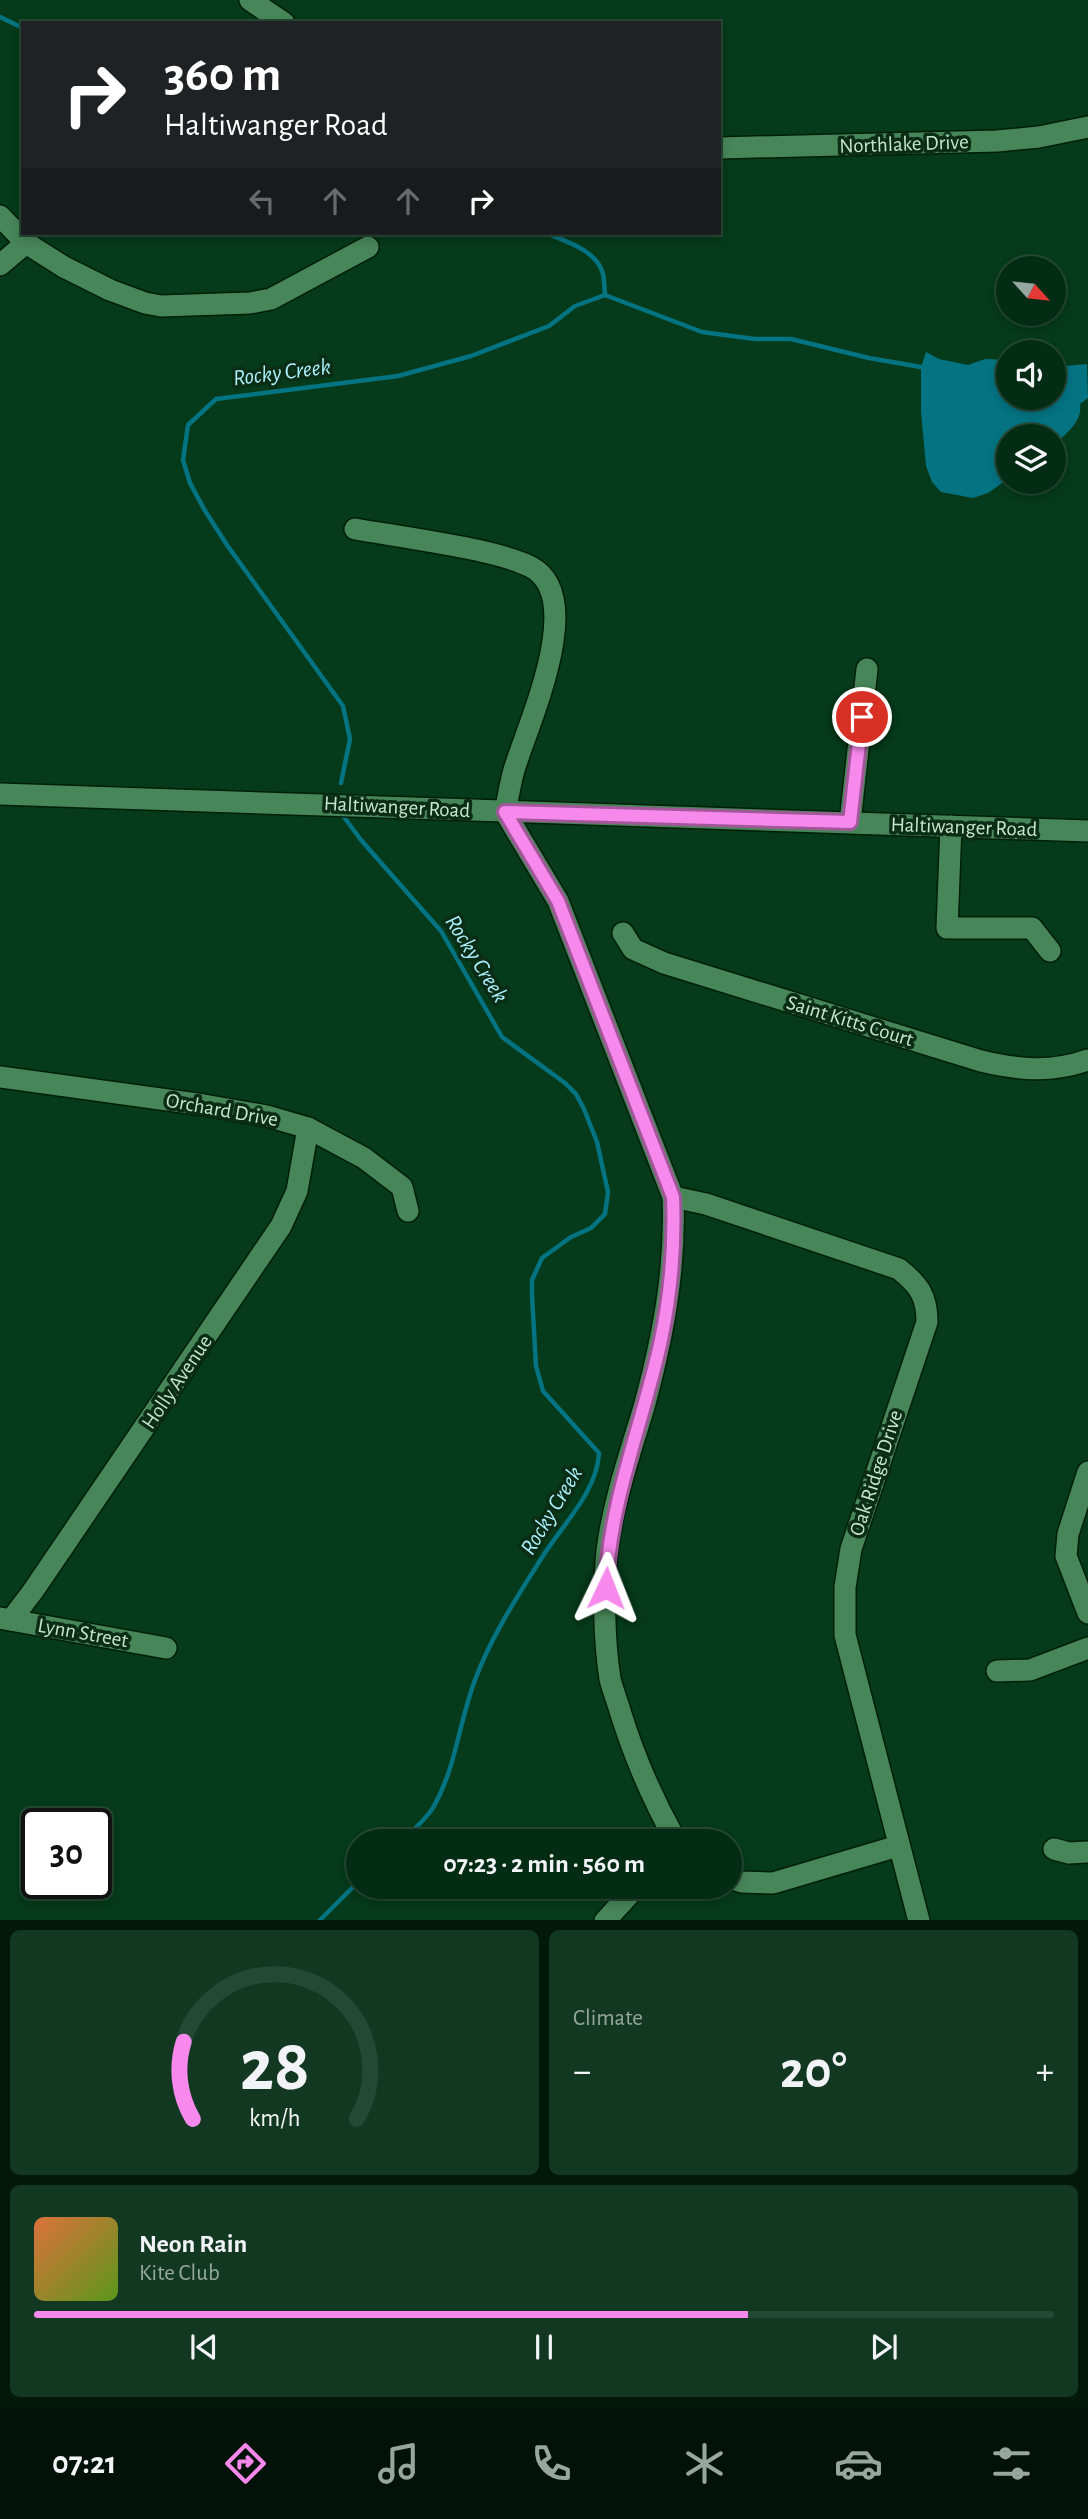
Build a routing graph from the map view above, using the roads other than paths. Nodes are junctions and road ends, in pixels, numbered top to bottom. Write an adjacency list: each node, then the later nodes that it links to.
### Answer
1 (250, 0): 2 (street)
2 (281, 21)
3 (1088, 127): 4 (street, Northlake Drive)
4 (721, 148)
5 (0, 216): 6 (street)
6 (26, 243): 7 (street); 8 (street)
7 (368, 247)
8 (0, 265)
9 (355, 529): 12 (street)
10 (867, 669): 13 (street)
11 (0, 794): 12 (street, Haltiwanger Road)
12 (505, 812): 13 (street, Haltiwanger Road); 21 (street)
13 (850, 822): 14 (street, Haltiwanger Road)
14 (951, 826): 15 (street, Haltiwanger Road); 17 (street)
15 (1088, 831)
16 (623, 933): 18 (street, Saint Kitts Court)
17 (1050, 951)
18 (1088, 1060)
19 (0, 1077): 20 (street, Orchard Drive)
20 (308, 1128): 22 (street, Orchard Drive); 25 (street, Holly Avenue)
21 (673, 1197): 29 (street); 30 (street, Oak Ridge Drive)
22 (408, 1211)
23 (1088, 1472): 24 (street)
24 (1088, 1613)
25 (6, 1619): 26 (street, Lynn Street)
26 (166, 1648)
27 (1088, 1648): 28 (street)
28 (997, 1671)
29 (669, 1829)
30 (898, 1846): 33 (street); 36 (street, Oak Ridge Drive)
31 (1054, 1849): 32 (street)
32 (1088, 1852)
33 (742, 1882)
34 (624, 1899): 35 (street)
35 (605, 1920)
36 (919, 1920)

